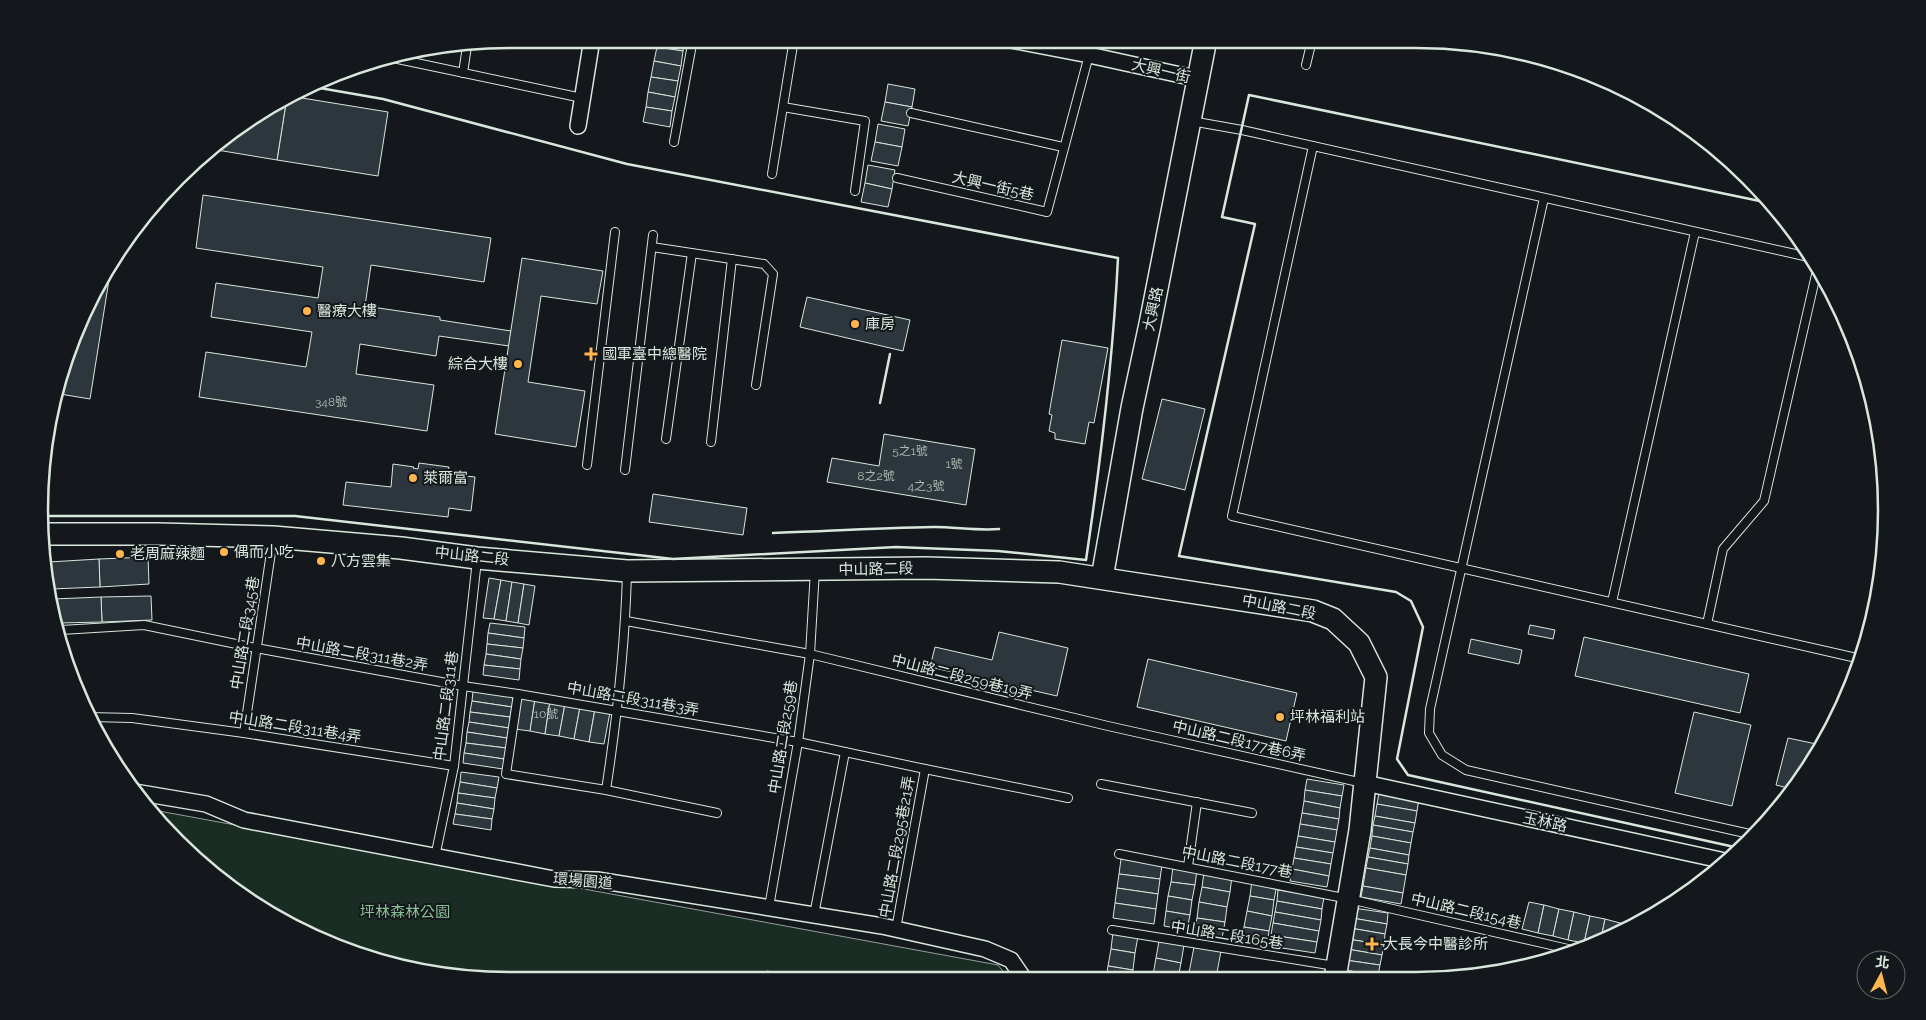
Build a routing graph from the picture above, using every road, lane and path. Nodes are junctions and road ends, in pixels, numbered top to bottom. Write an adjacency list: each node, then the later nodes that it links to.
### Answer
1 (590, 48): 13 (street)
2 (691, 48): 18 (lane)
3 (793, 48): 14 (lane)
4 (1053, 48): 8 (street, 大興一街)
5 (1205, 48): 12 (main road, 大興路)
6 (1310, 48): 10 (lane)
7 (467, 49): 11 (lane)
8 (1089, 55): 12 (street, 大興一街); 20 (lane, 大興一街5巷)
9 (403, 60): 11 (lane)
10 (1306, 65)
11 (463, 73): 13 (lane)
12 (1199, 79): 16 (main road, 大興路)
13 (582, 98): 17 (street)
14 (783, 108): 21 (lane); 23 (lane)
15 (911, 113): 20 (lane)
16 (1191, 121): 19 (lane); 44 (main road, 大興路)
17 (578, 126)
18 (674, 142)
19 (1313, 146): 24 (lane); 41 (lane)
20 (1063, 148): 22 (lane, 大興一街5巷)
21 (772, 174)
22 (897, 178)
23 (855, 191)
24 (1544, 198): 26 (lane); 41 (lane)
25 (616, 232): 36 (lane)
26 (1695, 232): 30 (lane); 45 (lane)
27 (653, 235): 28 (lane)
28 (652, 247): 29 (lane); 37 (lane)
29 (692, 253): 31 (lane); 34 (lane)
30 (1803, 256)
31 (732, 260): 33 (lane); 35 (lane)
32 (1816, 277): 47 (lane)
33 (756, 385)
34 (666, 438)
35 (711, 442)
36 (587, 464)
37 (625, 470)
38 (48, 534): 39 (main road, 中山路二段)
39 (273, 537): 40 (main road, 中山路二段); 49 (lane, 中山路二段345巷)
40 (477, 558): 43 (main road, 中山路二段); 52 (lane, 中山路二段311巷)
41 (1461, 568): 45 (lane); 70 (lane)
42 (815, 570): 43 (main road, 中山路二段); 44 (main road, 中山路二段); 50 (lane, 中山路二段259巷)
43 (627, 571): 46 (lane)
44 (1102, 578): 62 (main road, 中山路二段)
45 (1612, 602): 47 (lane)
46 (626, 620): 50 (lane, 中山路二段259巷19弄); 54 (lane)
47 (1707, 624): 51 (lane)
48 (63, 630): 49 (lane, 中山路二段311巷2弄)
49 (256, 648): 52 (lane, 中山路二段311巷2弄); 57 (lane, 中山路二段345巷)
50 (810, 654): 56 (lane, 中山路二段259巷19弄); 58 (lane, 中山路二段259巷)
51 (1854, 658)
52 (463, 686): 53 (lane, 中山路二段311巷3弄); 60 (lane, 中山路二段311巷)
53 (518, 694): 54 (lane, 中山路二段311巷3弄); 64 (lane)
54 (618, 710): 58 (lane, 中山路二段311巷3弄); 64 (lane)
55 (96, 717): 57 (lane, 中山路二段311巷4弄)
56 (1108, 726): 62 (lane, 中山路二段177巷6弄)
57 (244, 733): 60 (lane, 中山路二段311巷4弄)
58 (798, 742): 59 (lane, 中山路二段295巷21弄); 76 (lane, 中山路二段259巷)
59 (845, 752): 61 (lane, 中山路二段295巷21弄); 77 (lane)
60 (454, 766): 72 (lane, 中山路二段311巷)
61 (925, 769): 66 (lane, 中山路二段295巷21弄); 78 (lane, 中山路二段295巷21弄)
62 (1365, 783): 73 (street, 玉林路); 75 (main road, 中山路二段)
63 (1101, 784): 67 (lane)
64 (606, 790): 68 (lane)
65 (144, 794): 72 (street, 環場園道)
66 (1068, 798)
67 (1197, 802): 69 (lane); 74 (lane)
68 (717, 813)
69 (1252, 813)
70 (1747, 833)
71 (1119, 854): 74 (lane, 中山路二段177巷)
72 (435, 857): 76 (street, 環場園道)
73 (1719, 860)
74 (1188, 866): 75 (lane, 中山路二段177巷)
75 (1350, 899): 80 (lane, 中山路二段154巷); 82 (main road, 中山路二段)
76 (769, 907): 77 (street, 環場園道)
77 (814, 915): 78 (street, 環場園道)
78 (896, 929): 81 (street, 環場園道)
79 (1112, 930): 82 (lane, 中山路二段165巷)
80 (1565, 948)
81 (1019, 972)
82 (1336, 972)

